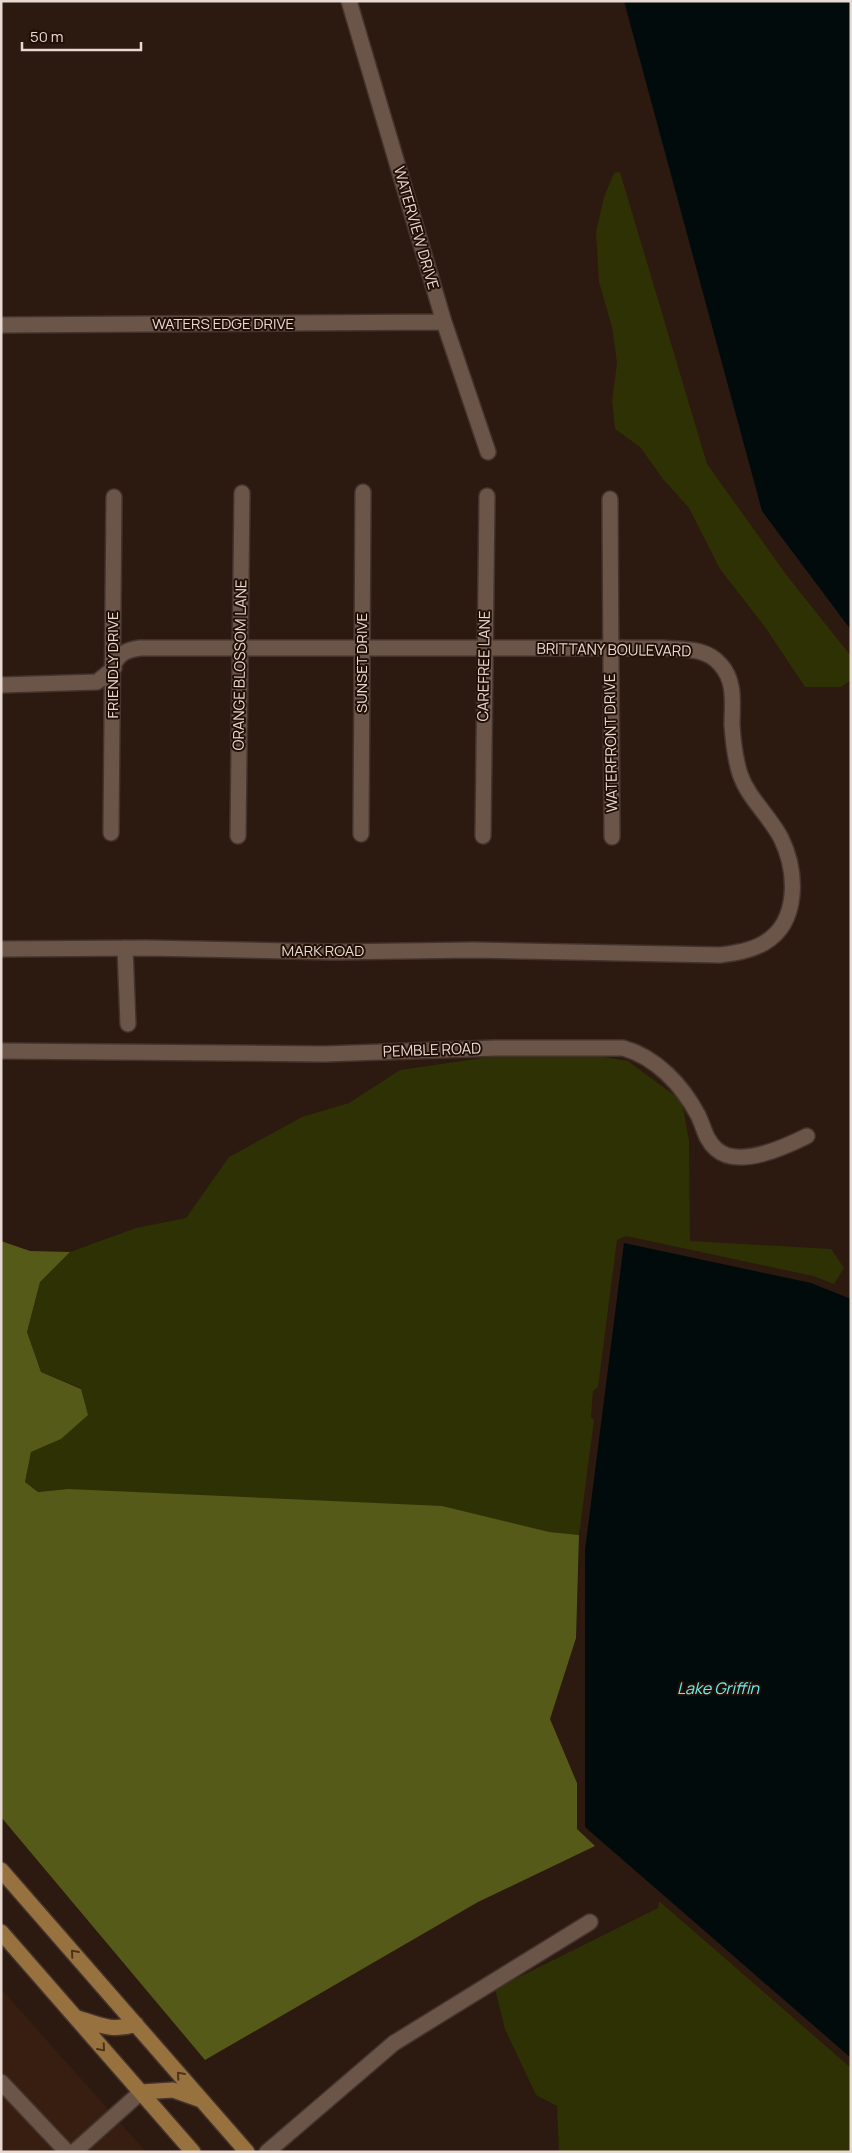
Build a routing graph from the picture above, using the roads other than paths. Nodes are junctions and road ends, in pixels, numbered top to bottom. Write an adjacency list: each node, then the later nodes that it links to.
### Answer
1 (349, 1): 2 (street, WATERVIEW DRIVE)
2 (444, 322): 3 (street, WATERS EDGE DRIVE); 4 (street, WATERVIEW DRIVE)
3 (1, 325)
4 (488, 452)
5 (363, 492): 11 (street, SUNSET DRIVE)
6 (242, 494): 10 (street, ORANGE BLOSSOM LANE)
7 (487, 496): 12 (street, CAREFREE LANE)
8 (114, 497): 14 (street, FRIENDLY DRIVE)
9 (610, 499): 13 (street, WATERFRONT DRIVE)
10 (240, 647): 11 (street, BRITTANY BOULEVARD); 14 (street, BRITTANY BOULEVARD); 18 (street, ORANGE BLOSSOM LANE)
11 (362, 648): 12 (street, BRITTANY BOULEVARD); 17 (street, SUNSET DRIVE)
12 (484, 648): 13 (street, BRITTANY BOULEVARD); 19 (street, CAREFREE LANE)
13 (610, 649): 20 (street, WATERFRONT DRIVE); 23 (street, BRITTANY BOULEVARD)
14 (114, 666): 15 (street, BRITTANY BOULEVARD); 16 (street, FRIENDLY DRIVE)
15 (1, 685)
16 (112, 833)
17 (361, 834)
18 (238, 836)
19 (482, 836)
20 (612, 837)
21 (125, 948): 22 (street, MARK ROAD); 23 (street, MARK ROAD); 24 (street)
22 (1, 949)
23 (646, 953)
24 (128, 1024)
25 (1, 1051): 26 (street, PEMBLE ROAD)
26 (807, 1136)
27 (1, 1870): 31 (main road, one-way to 27)
28 (590, 1922): 39 (street)
29 (1, 1932): 30 (main road)
30 (76, 2017): 31 (main road); 33 (main road, one-way to 33)
31 (136, 2024): 34 (main road, one-way to 31)
32 (1, 2082): 35 (street)
33 (141, 2092): 34 (main road); 36 (street); 37 (main road)
34 (203, 2101): 38 (main road)
35 (67, 2152)
36 (74, 2152)
37 (194, 2152)
38 (247, 2152)
39 (267, 2152)

